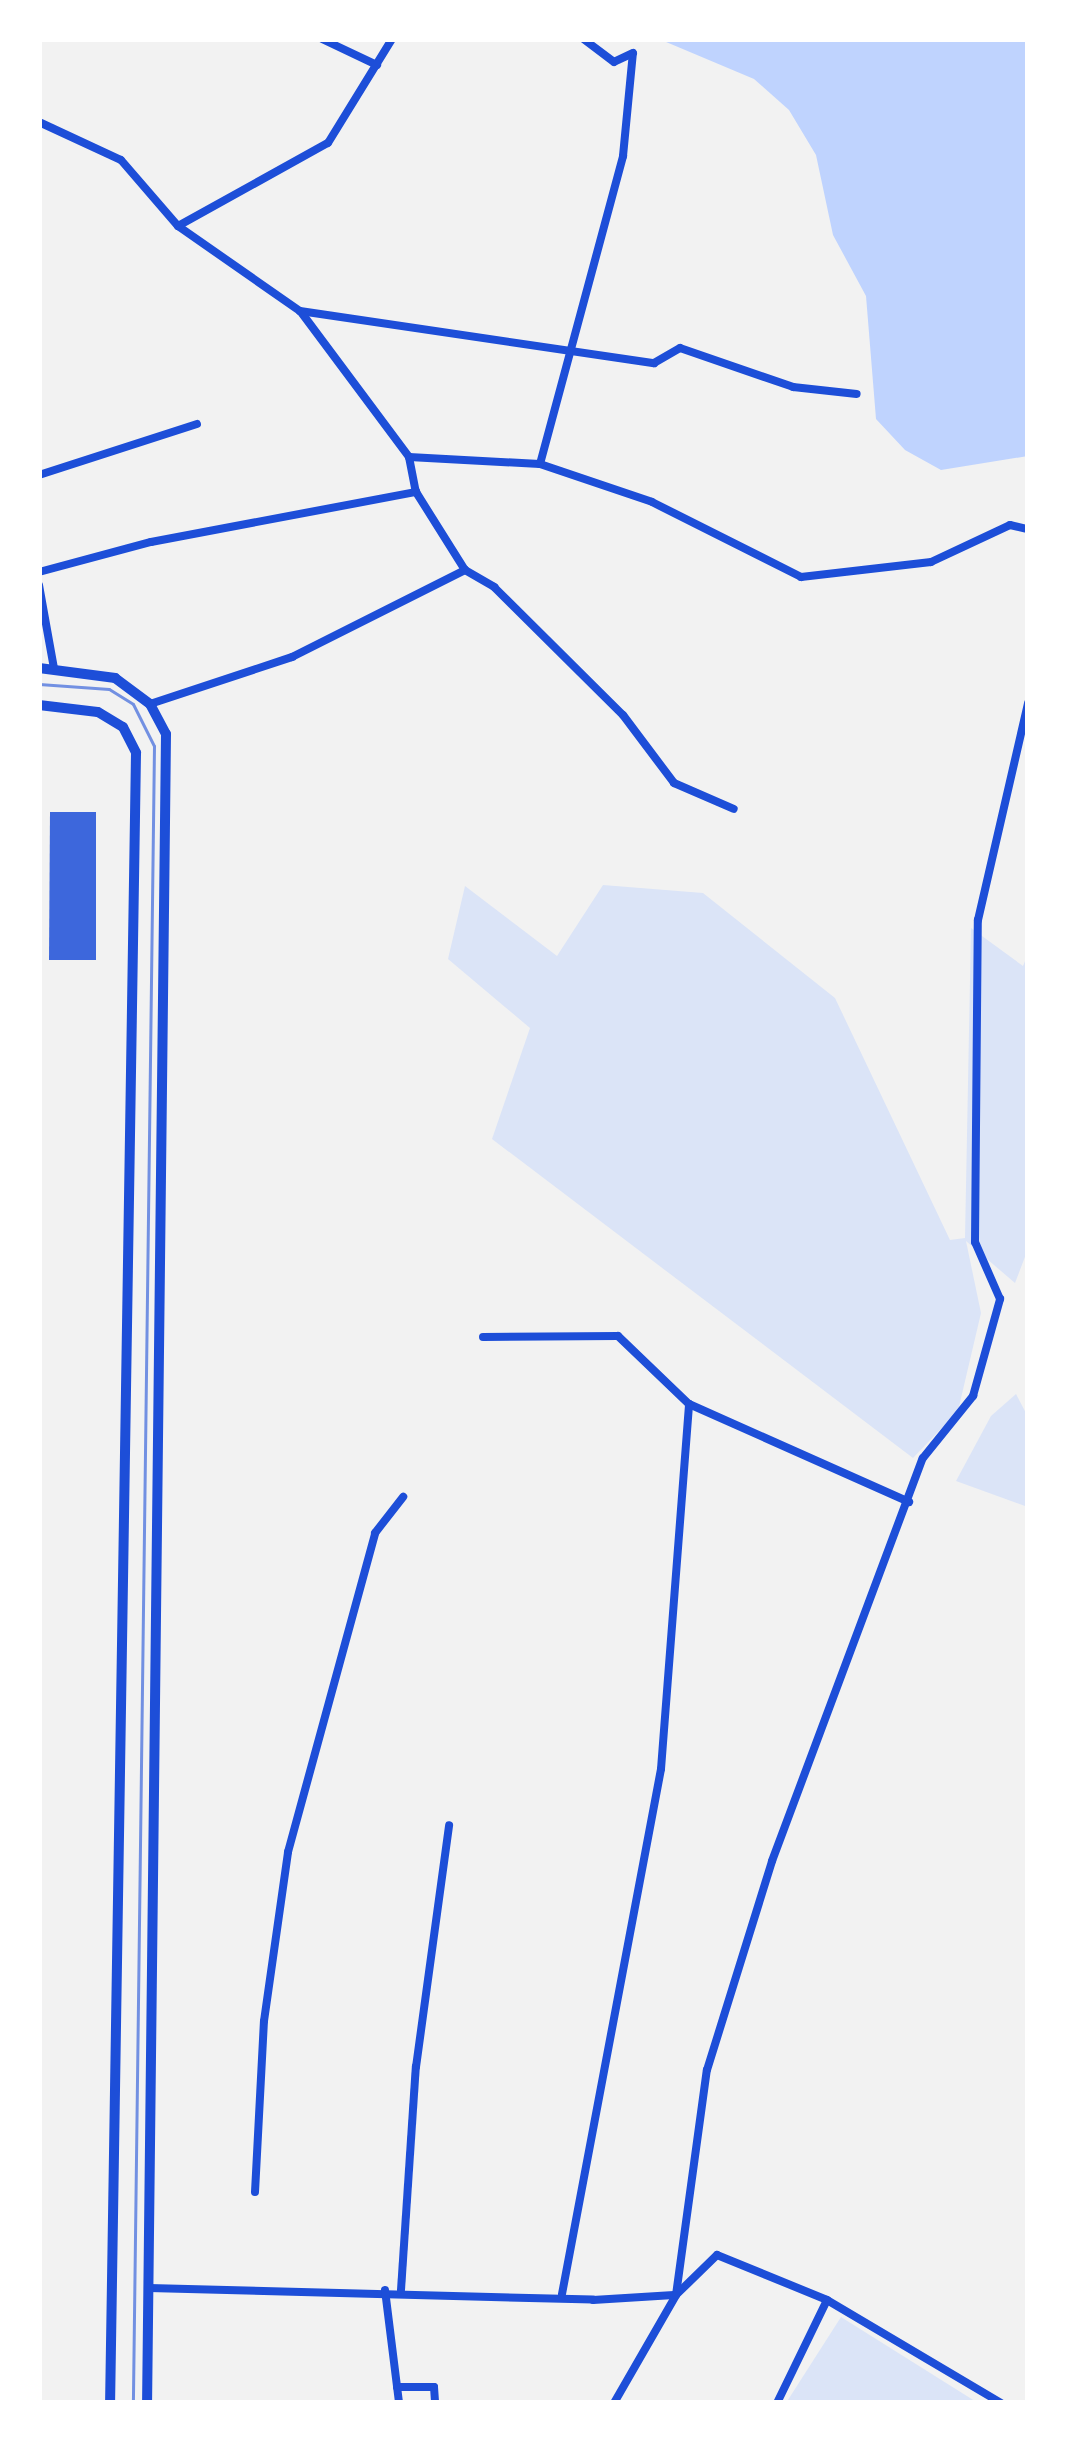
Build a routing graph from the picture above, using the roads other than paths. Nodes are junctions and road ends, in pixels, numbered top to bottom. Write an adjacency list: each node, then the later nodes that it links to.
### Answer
1 (322, 39): 4 (street)
2 (392, 39): 4 (street)
3 (584, 39): 8 (street)
4 (377, 65): 6 (street)
5 (39, 122): 6 (street)
6 (178, 226): 7 (street)
7 (300, 311): 8 (street); 11 (street)
8 (578, 347): 9 (street); 12 (street)
9 (857, 394)
10 (197, 424): 13 (street)
11 (409, 457): 12 (street); 14 (street)
12 (541, 464): 15 (street)
13 (39, 476)
14 (416, 492): 16 (street); 17 (street)
15 (1028, 529)
16 (465, 570): 22 (street); 24 (street)
17 (39, 572)
18 (39, 585): 20 (street)
19 (39, 668): 20 (main road)
20 (54, 668): 22 (main road)
21 (1028, 703): 28 (street)
22 (150, 704): 31 (main road)
23 (39, 705): 38 (main road)
24 (734, 809)
25 (483, 1337): 26 (street)
26 (689, 1404): 28 (street); 34 (street)
27 (403, 1497): 30 (street)
28 (909, 1502): 35 (street)
29 (449, 1825): 33 (street)
30 (255, 2192)
31 (148, 2288): 32 (street); 39 (main road)
32 (385, 2290): 33 (street); 37 (street)
33 (401, 2290): 34 (street)
34 (562, 2294): 35 (street)
35 (676, 2295): 36 (street); 42 (street)
36 (826, 2300): 43 (street); 44 (street)
37 (397, 2387): 40 (street); 41 (street)
38 (110, 2403)
39 (147, 2403)
40 (399, 2403)
41 (435, 2403)
42 (614, 2403)
43 (776, 2403)
44 (1001, 2403)

